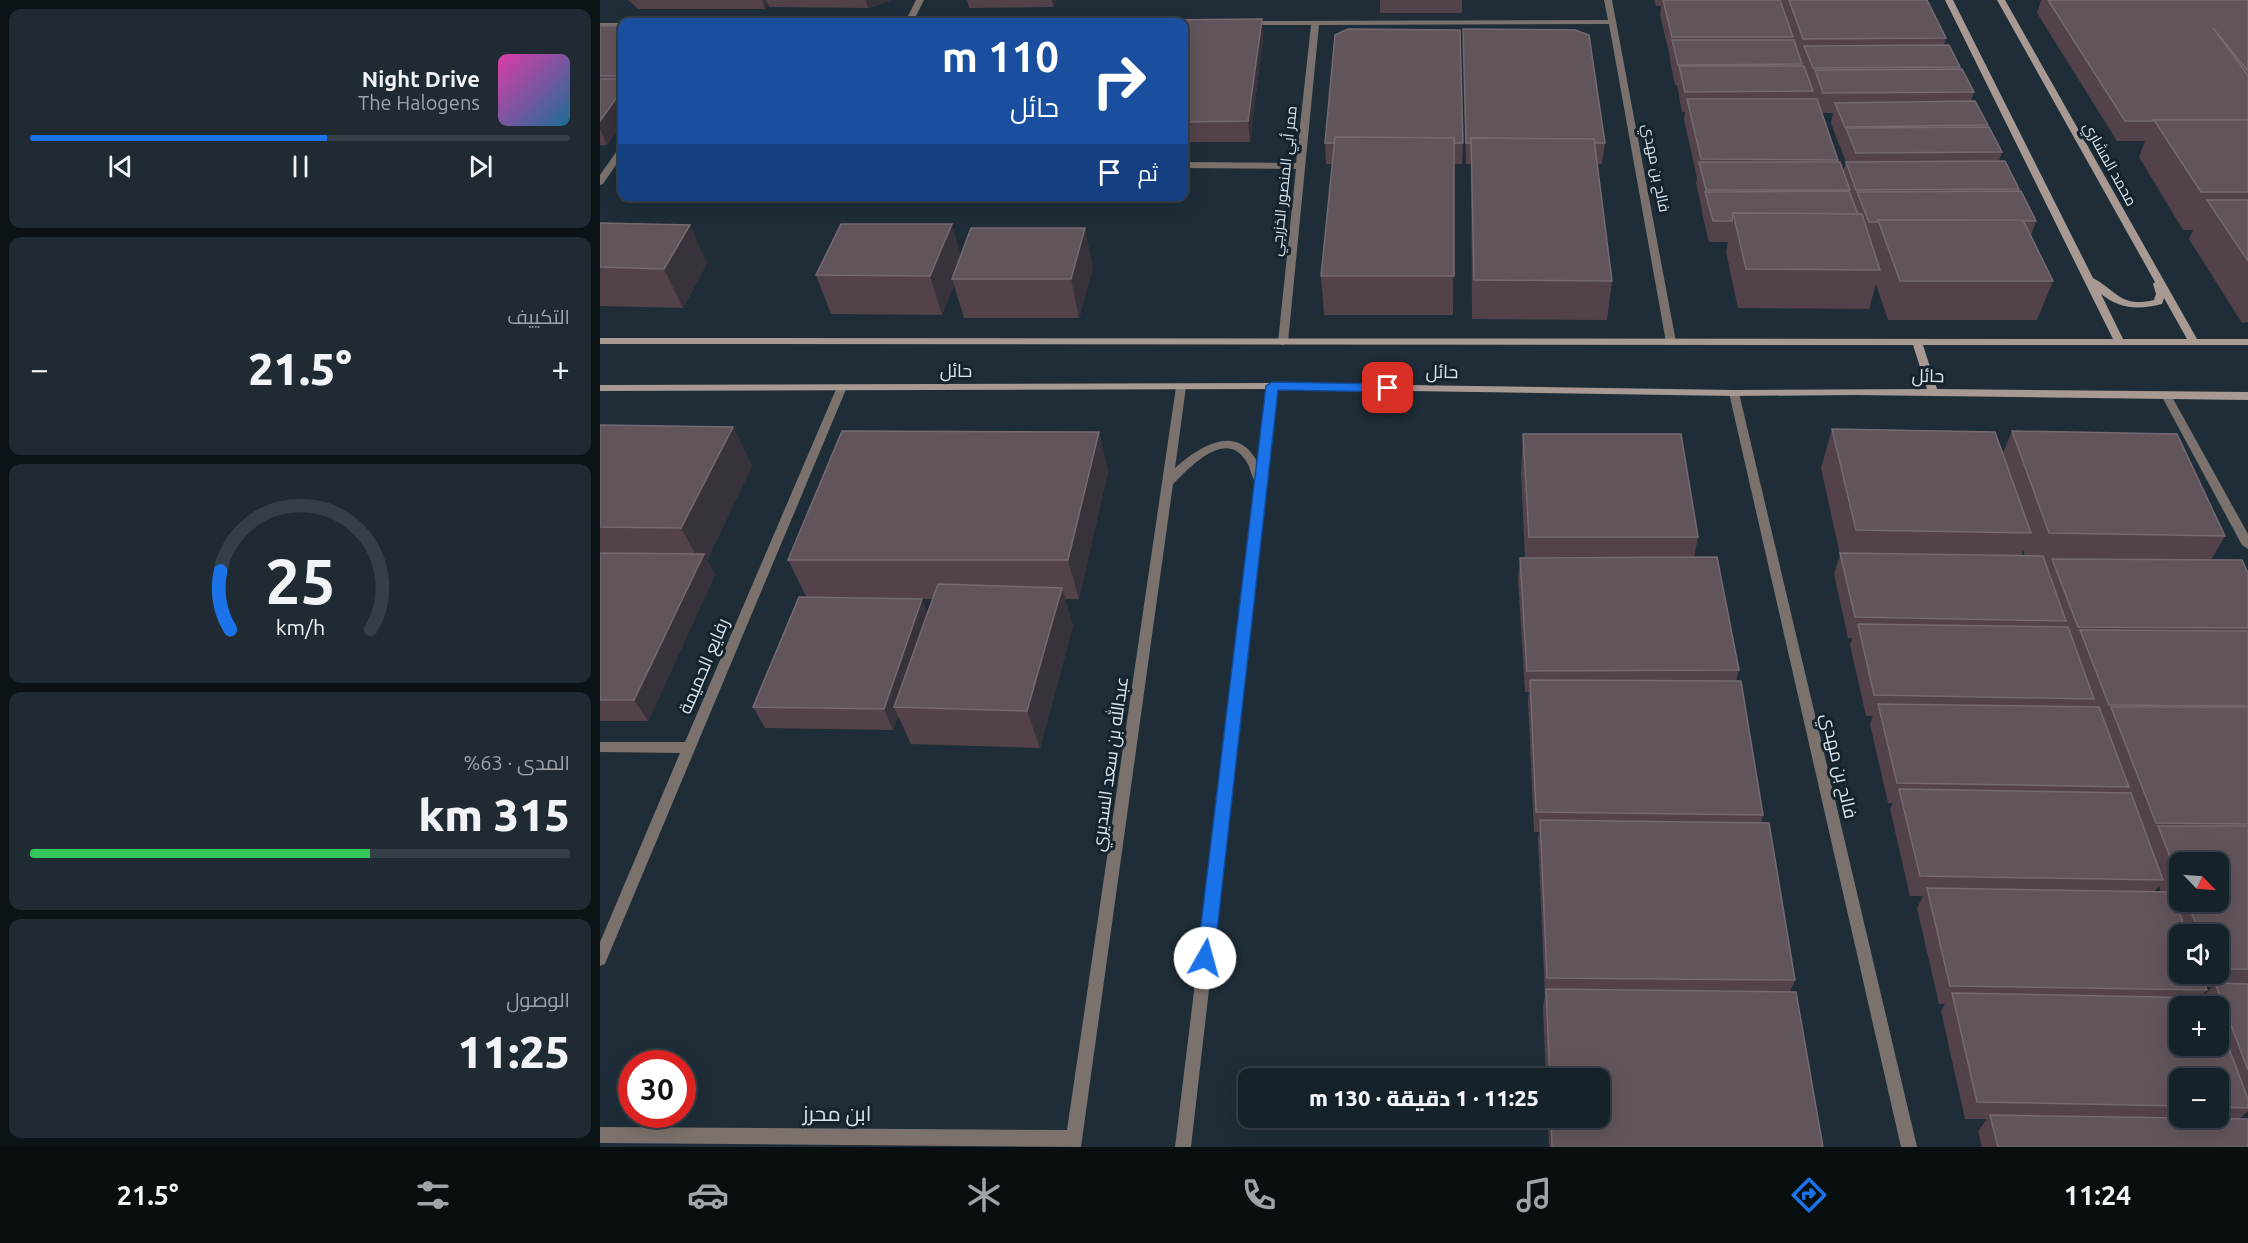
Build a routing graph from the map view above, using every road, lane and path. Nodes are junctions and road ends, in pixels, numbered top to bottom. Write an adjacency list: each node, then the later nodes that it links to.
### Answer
1 (920, 0): 5 (street)
2 (1608, 0): 6 (street, فالح بن مهدي)
3 (1949, 0): 17 (street)
4 (2001, 0): 16 (street, محمد المشاري)
5 (911, 18)
6 (1611, 22): 8 (street); 20 (street, فالح بن مهدي)
7 (1243, 23): 8 (street)
8 (1315, 23): 14 (street, ممر أبي المنصور الخزرجي)
9 (600, 25): 10 (street)
10 (618, 25)
11 (600, 163): 12 (street)
12 (618, 163): 15 (street)
13 (1188, 165): 14 (street)
14 (1300, 166): 19 (street, ممر أبي المنصور الخزرجي)
15 (600, 182)
16 (2155, 273): 17 (street); 23 (street, محمد المشاري)
17 (2087, 276): 22 (street)
18 (600, 341): 19 (street, حائل)
19 (1283, 342): 20 (street, حائل)
20 (1671, 342): 21 (street, حائل)
21 (1917, 342): 22 (street, حائل); 30 (street)
22 (2120, 342): 23 (street, حائل)
23 (2194, 342): 24 (street, حائل)
24 (2248, 342)
25 (1272, 386): 27 (street, حائل); 29 (street, حائل); 34 (street)
26 (842, 387): 27 (street, حائل); 28 (street, حائل); 37 (street, رفايع الحميمة)
27 (1181, 387): 33 (street, عبدالله بن سعد السديري)
28 (600, 388)
29 (1734, 393): 30 (street, حائل); 42 (street, فالح بن مهدي)
30 (1933, 393): 31 (street, حائل)
31 (2166, 395): 32 (street, حائل); 35 (street)
32 (2248, 396)
33 (1169, 481): 34 (street); 40 (street, عبدالله بن سعد السديري)
34 (1260, 484): 41 (street)
35 (2248, 544)
36 (600, 747): 37 (street)
37 (689, 748): 38 (street, رفايع الحميمة)
38 (600, 959)
39 (600, 1135): 40 (street, ابن محرز)
40 (1073, 1143)
41 (1183, 1147)
42 (1909, 1147)

